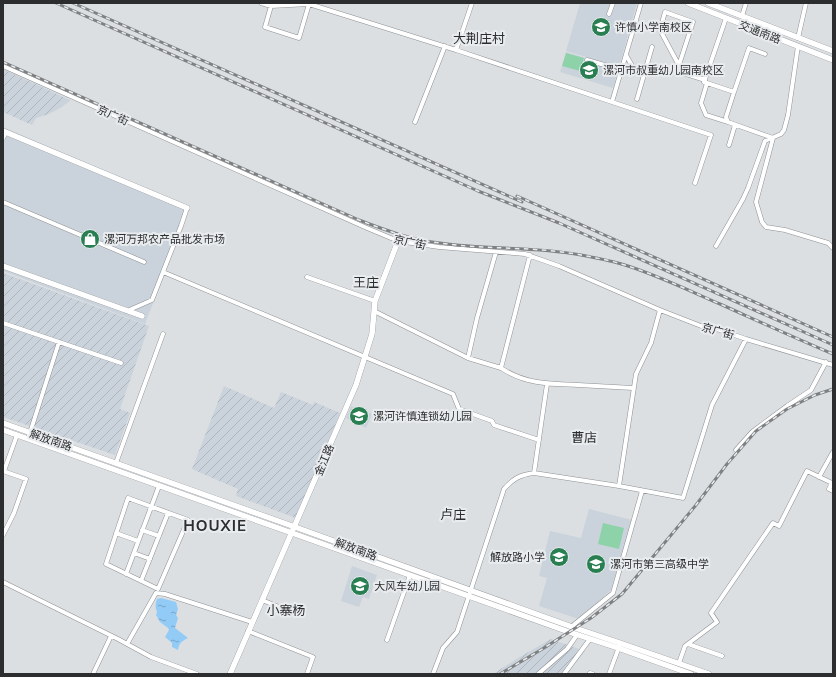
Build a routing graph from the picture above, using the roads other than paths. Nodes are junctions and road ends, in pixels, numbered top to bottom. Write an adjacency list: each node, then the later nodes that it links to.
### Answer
1 (261, 3): 10 (street)
2 (472, 3): 18 (street)
3 (613, 3): 11 (street)
4 (641, 3): 21 (street)
5 (688, 3): 13 (main road, 交通南路)
6 (708, 3): 12 (main road, 交通南路)
7 (746, 3): 12 (street)
8 (806, 3): 14 (street)
9 (309, 4): 10 (street); 10 (street); 15 (street)
10 (271, 6)
11 (609, 14)
12 (742, 16): 14 (main road, 交通南路)
13 (726, 18): 16 (main road, 交通南路); 28 (street)
14 (798, 38): 16 (main road); 19 (main road, 交通南路)
15 (445, 46): 18 (street); 32 (street)
16 (798, 46): 23 (main road, 交通南路); 37 (street)
17 (652, 47): 27 (street)
18 (456, 50): 31 (street)
19 (833, 51)
20 (765, 54): 29 (street)
21 (626, 55): 26 (street); 27 (street)
22 (587, 60): 26 (street)
23 (833, 60)
24 (679, 65): 24 (street); 28 (street)
25 (3, 66): 42 (street, 京广街)
26 (622, 70): 31 (street)
27 (644, 74): 30 (street)
28 (706, 82): 29 (street); 33 (street)
29 (734, 92): 33 (street)
30 (637, 99)
31 (612, 102): 39 (street)
32 (415, 122)
33 (728, 122): 34 (street)
34 (735, 125): 37 (street); 38 (street)
35 (4, 131): 36 (street); 41 (main road)
36 (3, 138)
37 (773, 138): 43 (street); 44 (street)
38 (729, 145)
39 (695, 182)
40 (3, 202): 47 (street)
41 (186, 208): 49 (street)
42 (398, 241): 45 (street, 京广街); 51 (main road, 金江路)
43 (716, 246)
44 (833, 248)
45 (496, 252): 46 (street, 京广街); 61 (street)
46 (530, 255): 52 (street, 京广街); 65 (street)
47 (144, 262)
48 (3, 266): 53 (main road)
49 (163, 272): 53 (street); 60 (street)
50 (307, 277): 51 (street)
51 (375, 301): 54 (main road, 金江路)
52 (660, 310): 58 (street, 京广街); 67 (street)
53 (127, 311): 55 (main road)
54 (374, 311): 60 (main road, 金江路); 61 (street)
55 (142, 316)
56 (3, 323): 59 (street)
57 (162, 334): 76 (street)
58 (746, 339): 62 (street, 京广街); 82 (street)
59 (59, 342): 63 (street); 70 (street)
60 (364, 357): 73 (street); 86 (main road, 金江路)
61 (468, 358): 65 (street)
62 (826, 362): 64 (street, 京广街); 74 (street)
63 (121, 363)
64 (833, 365)
65 (501, 368): 66 (street)
66 (547, 384): 67 (street); 73 (street)
67 (633, 388): 81 (street)
68 (3, 423): 70 (main road, 解放南路)
69 (3, 430): 71 (main road, 解放南路)
70 (30, 433): 72 (street); 76 (main road, 解放南路)
71 (17, 435): 72 (main road, 解放南路); 77 (street)
72 (28, 439): 80 (main road, 解放南路)
73 (538, 440): 78 (street)
74 (736, 450)
75 (833, 452): 79 (street)
76 (116, 463): 86 (main road, 解放南路)
77 (3, 471): 90 (street)
78 (534, 473): 81 (street); 99 (street)
79 (819, 477): 83 (street); 110 (street)
80 (159, 486): 84 (street); 88 (main road, 解放南路)
81 (619, 486): 82 (street)
82 (642, 490): 103 (street)
83 (833, 491)
84 (151, 506): 85 (street); 87 (street); 89 (street)
85 (168, 513): 91 (street); 97 (street)
86 (295, 527): 88 (main road, 金江路); 99 (main road, 解放南路)
87 (142, 530): 91 (street); 92 (street)
88 (292, 532): 96 (main road, 解放南路); 100 (main road, 金江路)
89 (116, 533): 92 (street); 95 (street)
90 (3, 535)
91 (159, 536): 94 (street)
92 (138, 541): 93 (street)
93 (134, 553): 94 (street); 95 (street)
94 (150, 559): 97 (street)
95 (126, 574): 97 (street)
96 (410, 575): 99 (main road, 解放南路); 108 (street)
97 (141, 581)
98 (3, 582): 106 (street)
99 (470, 593): 103 (main road, 解放南路); 105 (main road, 解放南路); 119 (street)
100 (262, 600): 101 (street); 102 (main road, 金江路)
101 (284, 609)
102 (252, 622): 104 (main road, 金江路); 109 (street)
103 (571, 627): 111 (main road, 解放南路)
104 (248, 631): 117 (main road, 金江路); 118 (street)
105 (577, 635): 107 (main road, 解放南路); 120 (street)
106 (111, 636): 109 (street); 115 (street)
107 (590, 639): 111 (main road, 解放南路); 121 (street)
108 (387, 640)
109 (127, 644): 114 (street)
110 (688, 644): 112 (street); 113 (street)
111 (619, 646): 113 (main road, 解放南路); 124 (street); 125 (main road, 解放南路)
112 (722, 656)
113 (679, 663): 126 (main road, 解放南路)
114 (184, 672): 116 (street)
115 (93, 674)
116 (197, 674)
117 (230, 674)
118 (307, 674)
119 (433, 674)
120 (538, 674)
121 (564, 674)
122 (589, 674): 123 (street)
123 (593, 674)
124 (609, 674)
125 (691, 674)
126 (709, 674)

